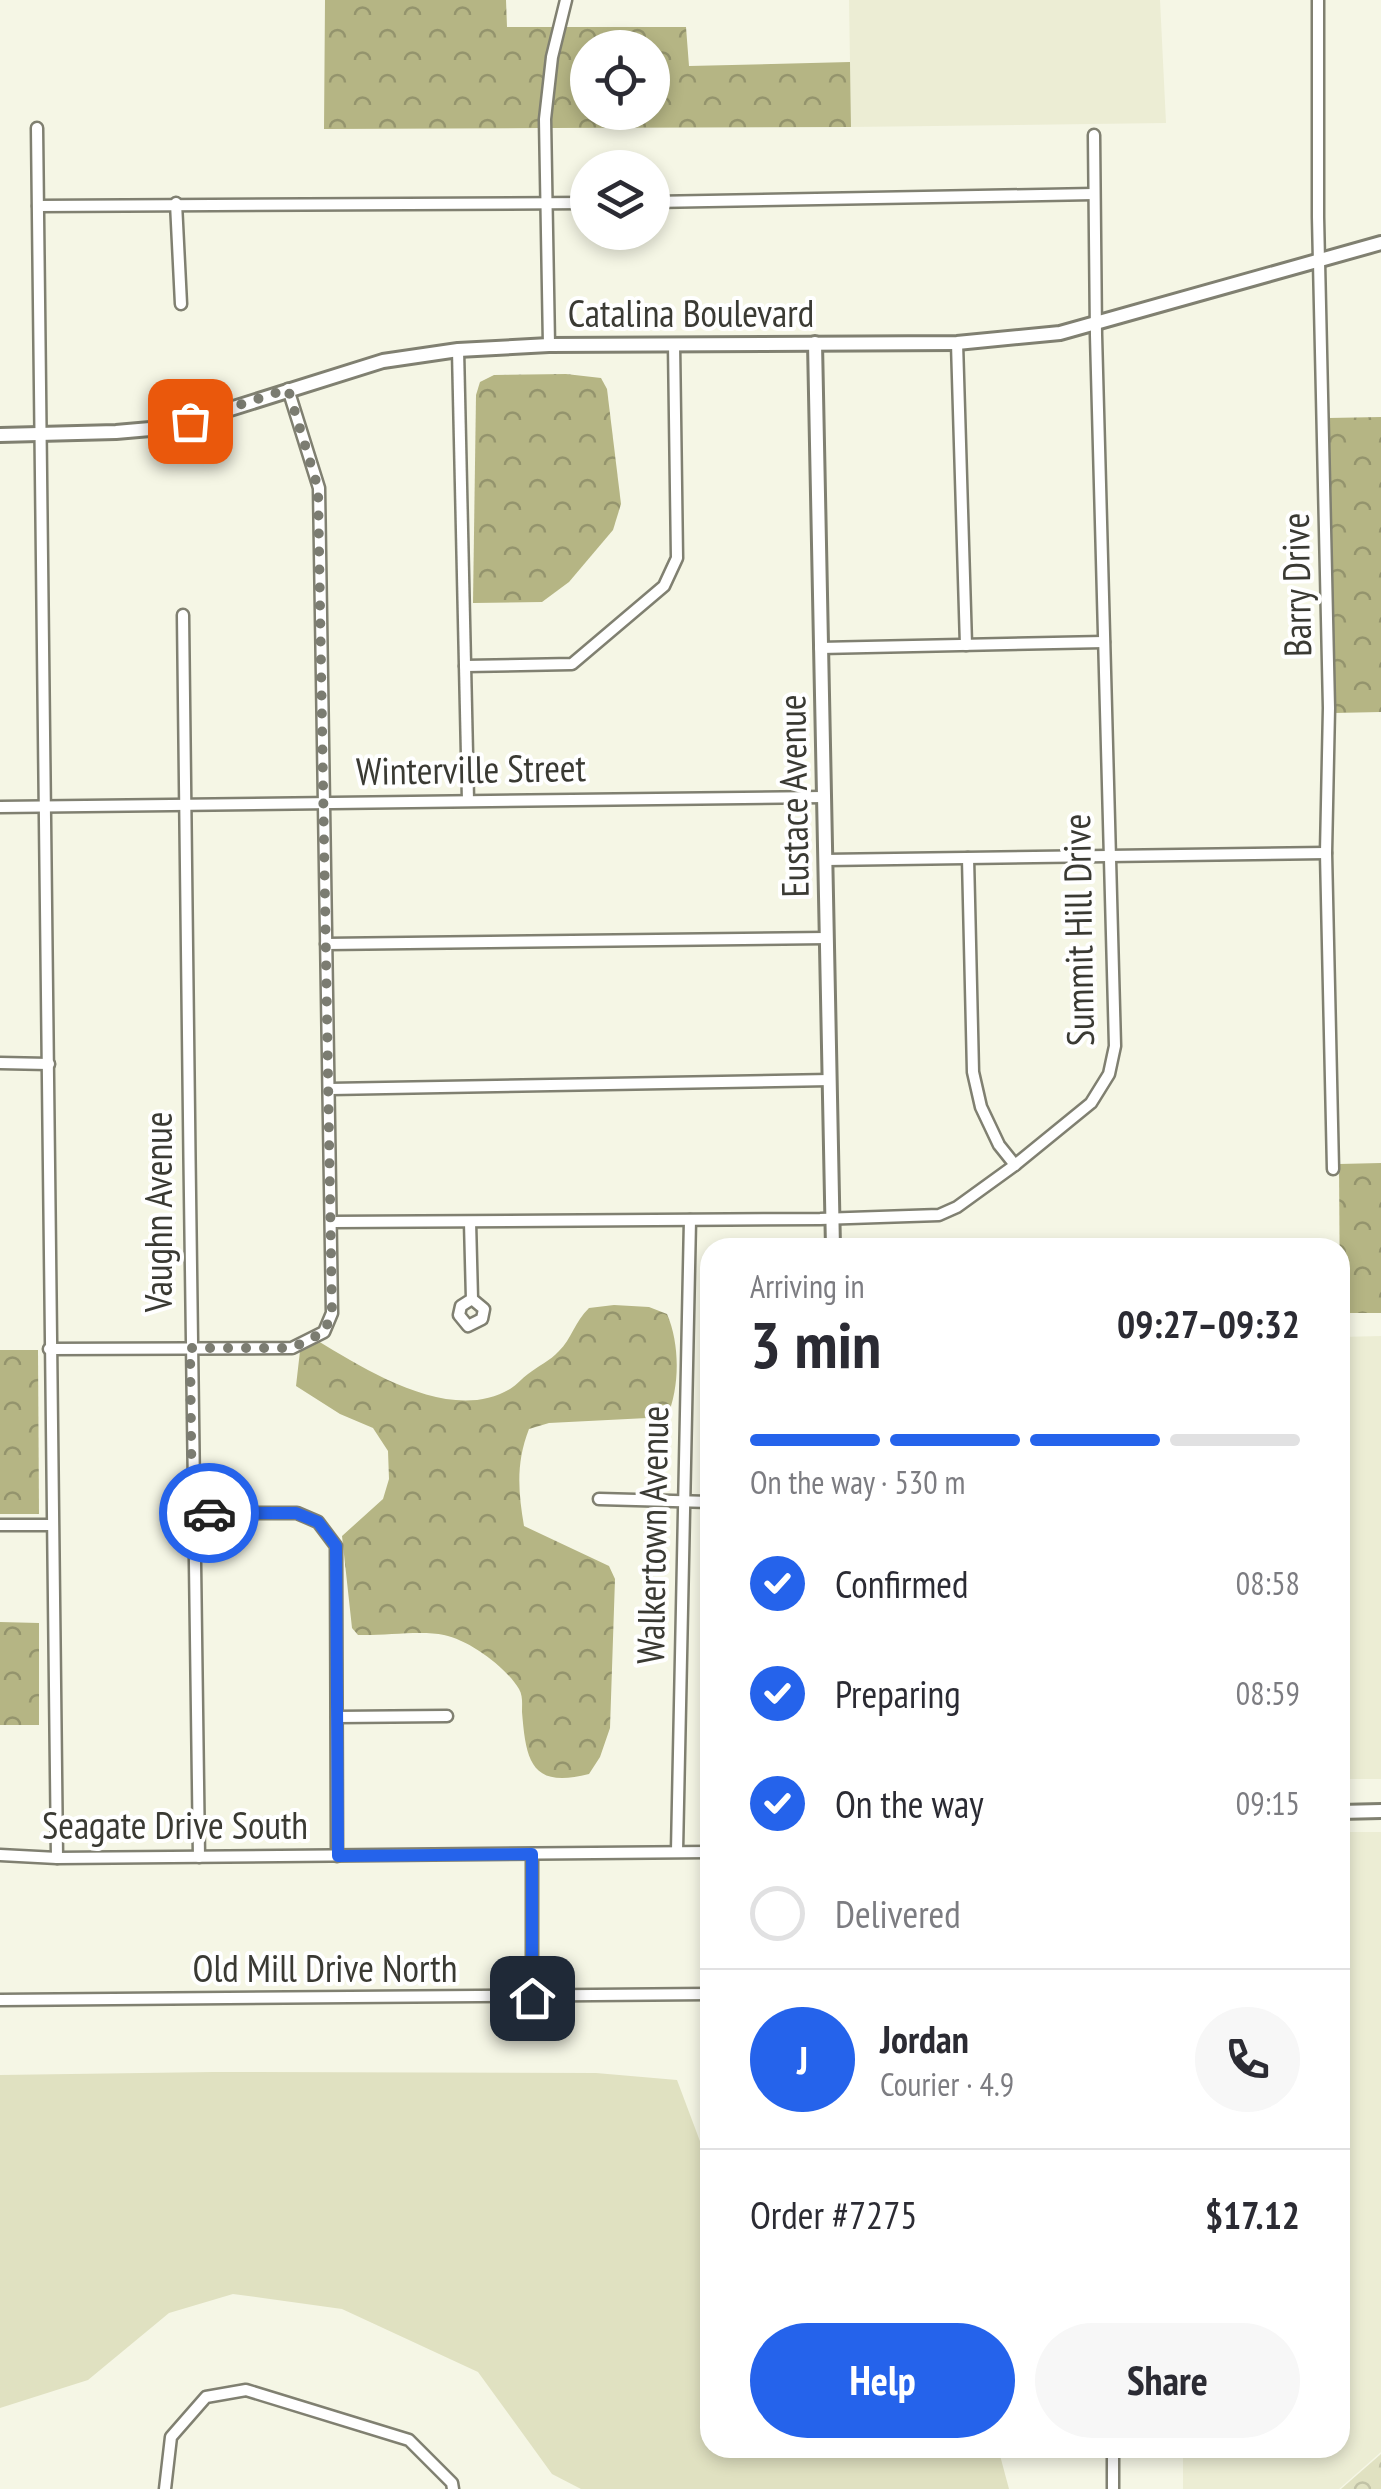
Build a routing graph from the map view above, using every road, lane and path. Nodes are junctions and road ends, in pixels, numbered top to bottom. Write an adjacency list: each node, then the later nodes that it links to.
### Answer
1 (566, 0): 9 (street)
2 (1318, 0): 12 (street, Barry Drive)
3 (37, 128): 10 (street)
4 (1094, 135): 5 (street, Summit Hill Drive)
5 (1094, 194): 6 (street); 14 (street, Summit Hill Drive)
6 (670, 202)
7 (176, 203): 9 (street); 10 (street); 13 (street)
8 (570, 203): 9 (street)
9 (546, 204): 18 (street)
10 (38, 206): 21 (street)
11 (1381, 243): 12 (street, Catalina Boulevard)
12 (1320, 262): 14 (street, Catalina Boulevard); 34 (street, Barry Drive)
13 (181, 304)
14 (1098, 323): 16 (street, Catalina Boulevard); 24 (street, Summit Hill Drive)
15 (814, 343): 16 (street, Catalina Boulevard); 17 (street, Catalina Boulevard); 26 (street, Eustace Avenue)
16 (957, 343): 25 (street)
17 (674, 344): 18 (street, Catalina Boulevard); 27 (street)
18 (549, 345): 19 (street, Catalina Boulevard)
19 (458, 350): 20 (street, Catalina Boulevard); 27 (street)
20 (288, 389): 21 (street, Catalina Boulevard); 30 (street)
21 (40, 434): 22 (street, Catalina Boulevard); 33 (street)
22 (0, 435)
23 (183, 616): 31 (street, Vaughn Avenue)
24 (1104, 642): 25 (street); 35 (street, Summit Hill Drive)
25 (966, 645): 26 (street)
26 (820, 648): 28 (street, Eustace Avenue)
27 (465, 666): 29 (street)
28 (823, 797): 29 (street, Winterville Street); 37 (street, Eustace Avenue)
29 (468, 800): 30 (street, Winterville Street)
30 (325, 802): 31 (street, Winterville Street); 39 (street)
31 (186, 806): 33 (street, Winterville Street); 53 (street, Vaughn Avenue)
32 (0, 807): 33 (street, Winterville Street)
33 (44, 807): 41 (street)
34 (1326, 853): 35 (street); 45 (street, Barry Drive)
35 (1109, 857): 36 (street); 44 (street, Summit Hill Drive)
36 (968, 858): 37 (street); 44 (street)
37 (824, 860): 38 (street, Eustace Avenue)
38 (827, 938): 39 (street); 42 (street, Eustace Avenue)
39 (326, 944): 43 (street)
40 (0, 1063): 41 (street)
41 (49, 1064): 52 (street)
42 (830, 1080): 43 (street); 46 (street, Eustace Avenue)
43 (330, 1089): 48 (street)
44 (1015, 1165): 46 (street, Summit Hill Drive)
45 (1333, 1170)
46 (832, 1219): 47 (street, Summit Hill Drive); 50 (street, Eustace Avenue)
47 (690, 1220): 49 (street, Summit Hill Drive); 55 (street, Walkertown Avenue)
48 (332, 1222): 49 (street, Summit Hill Drive); 53 (street)
49 (470, 1222): 51 (street)
50 (833, 1238)
51 (472, 1299)
52 (50, 1348): 53 (street); 59 (street)
53 (190, 1348): 57 (street, Vaughn Avenue)
54 (599, 1498): 55 (street)
55 (683, 1502): 56 (street); 64 (street, Walkertown Avenue)
56 (700, 1502)
57 (192, 1513): 61 (street); 69 (street, Vaughn Avenue)
58 (0, 1525): 59 (street)
59 (52, 1525): 70 (street)
60 (447, 1716): 61 (street)
61 (337, 1718): 68 (street)
62 (1350, 1812): 63 (street)
63 (1381, 1812)
64 (677, 1852): 65 (street, Seagate Drive South); 66 (street, Seagate Drive South)
65 (700, 1852)
66 (532, 1854): 68 (street, Seagate Drive South); 72 (street)
67 (0, 1855): 70 (street, Seagate Drive South)
68 (338, 1856): 69 (street, Seagate Drive South)
69 (199, 1857): 70 (street, Seagate Drive South)
70 (56, 1858)
71 (700, 1994): 72 (street, Old Mill Drive North)
72 (532, 1998): 73 (street, Old Mill Drive North)
73 (0, 2000)
74 (1114, 2458): 77 (street)
75 (166, 2489): 76 (street)
76 (452, 2489)
77 (1114, 2489)

